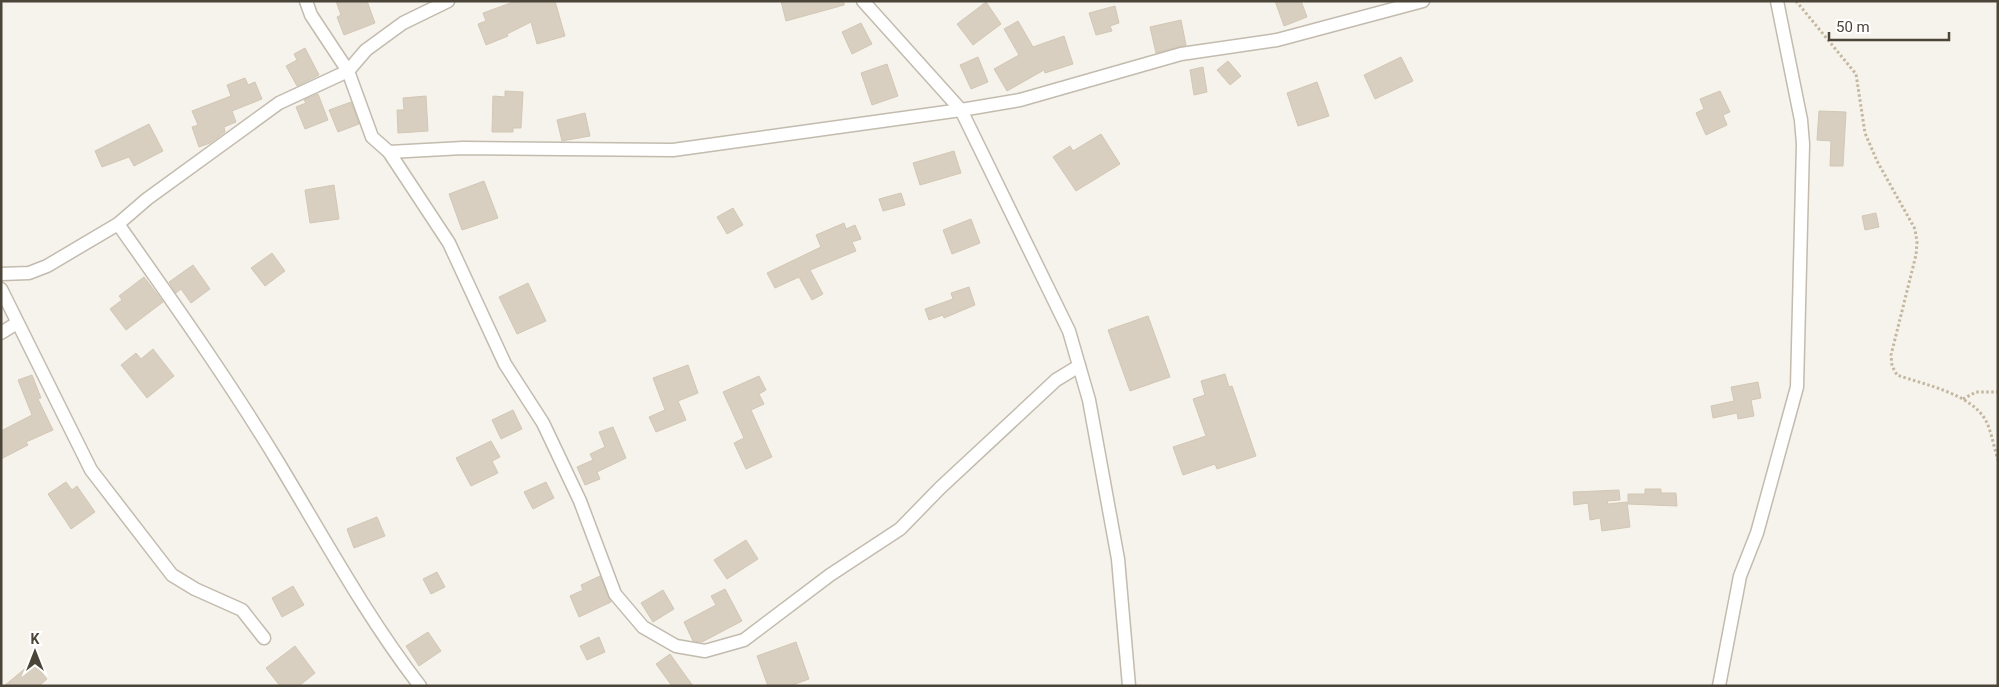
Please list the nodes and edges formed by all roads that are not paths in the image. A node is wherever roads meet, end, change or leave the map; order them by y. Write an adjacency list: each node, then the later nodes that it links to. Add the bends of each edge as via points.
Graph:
1 (306, 1): 7 (street, via 310,15)
2 (448, 1): 7 (street, via 403,22 366,50)
3 (863, 1): 8 (street)
4 (1423, 1): 6 (street)
5 (1777, 1): 19 (street, via 1803,144 1798,378 1757,533 1740,576)
6 (1406, 4): 8 (street, via 1277,40 1181,54 1020,100)
7 (348, 71): 9 (street, via 372,137); 10 (street, via 279,103 146,199)
8 (961, 110): 9 (street, via 673,150 463,148); 15 (street, via 1069,331)
9 (389, 152): 15 (street, via 449,243 505,364 544,423 580,501 615,594 642,627 676,646 705,651 744,640 830,575 900,529 1056,380)
10 (118, 224): 11 (street, via 47,266 29,273); 17 (street, via 278,461 353,590)
11 (1, 274)
12 (1, 289): 13 (street)
13 (17, 324): 14 (street); 16 (street, via 90,470 172,575 194,589 242,610)
14 (1, 332)
15 (1079, 366): 18 (street, via 1118,559)
16 (264, 638)
17 (420, 686)
18 (1129, 686)
19 (1719, 686)

